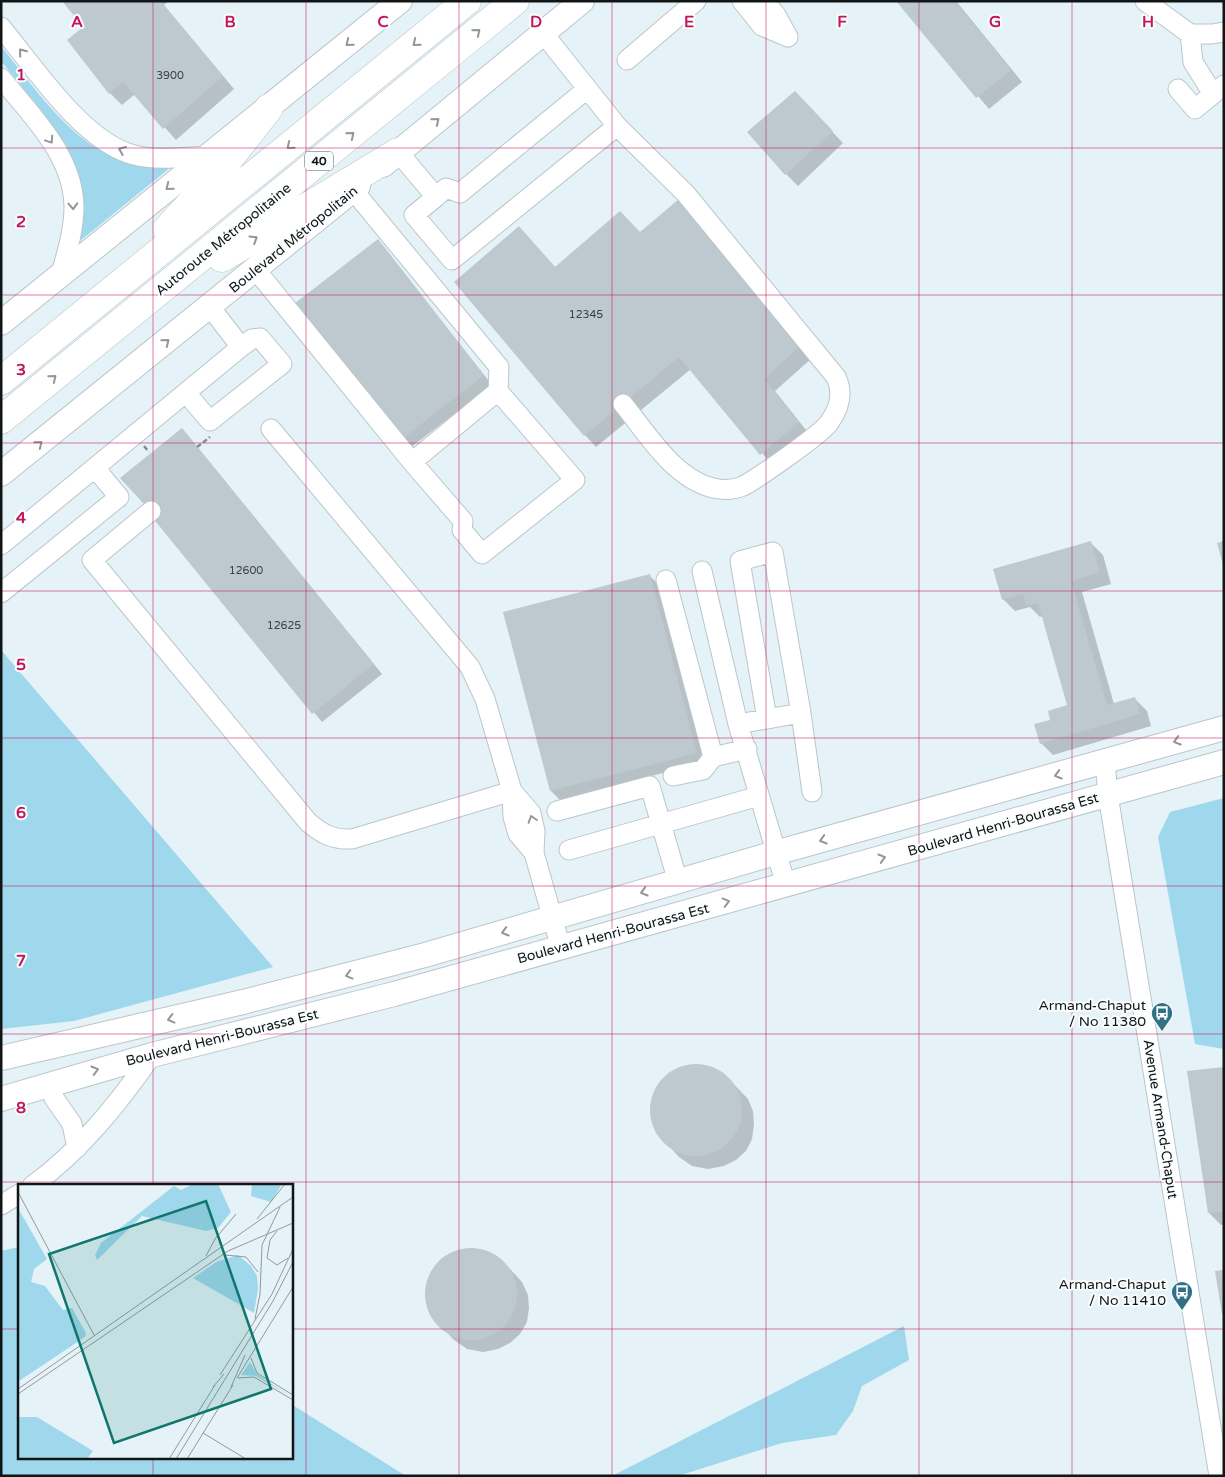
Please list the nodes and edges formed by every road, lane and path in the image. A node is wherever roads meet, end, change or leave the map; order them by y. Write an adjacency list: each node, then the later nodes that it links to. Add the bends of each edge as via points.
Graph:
1 (400, 1): 18 (main road, one-way to 18)
2 (468, 1): 26 (highway, 40, one-way to 26)
3 (515, 1): 28 (highway, Autoroute Métropolitaine / 40, one-way to 3)
4 (582, 1): 11 (main road, Boulevard Métropolitain)
5 (696, 1): 13 (street)
6 (742, 1): 7 (street, via 762,26 788,37)
7 (764, 1)
8 (1146, 1): 12 (street)
9 (1, 27): 21 (street, one-way to 9, via 144,157 108,143 72,113)
10 (1224, 32): 12 (street)
11 (543, 33): 15 (street); 20 (main road, Boulevard Métropolitain, one-way to 11)
12 (1190, 34): 17 (street, via 1193,62)
13 (627, 60)
14 (1, 78): 25 (street, one-way to 25, via 48,136 70,182 74,218)
15 (587, 89): 19 (street); 23 (street, via 460,193 446,188)
16 (1178, 89): 17 (street, via 1195,109)
17 (1218, 89)
18 (270, 108): 21 (main road); 26 (highway, via 215,176)
19 (617, 126): 23 (street, via 452,260 414,215); 34 (street, via 686,194 836,377 841,390 833,416 822,430 734,489 705,486 684,473)
20 (398, 152): 22 (main road, Boulevard Métropolitain); 23 (street); 28 (highway, one-way to 20)
21 (207, 156): 25 (main road, one-way to 25)
22 (353, 190): 24 (main road, Boulevard Métropolitain); 32 (street, via 499,368)
23 (436, 197)
24 (256, 270): 27 (main road, Boulevard Métropolitain); 39 (street)
25 (61, 274): 29 (main road)
26 (100, 301): 31 (highway, 40)
27 (210, 307): 30 (street); 41 (main road, Boulevard Métropolitain, one-way to 27)
28 (123, 320): 35 (highway, Autoroute Métropolitaine / 40, one-way to 28)
29 (1, 323)
30 (241, 348): 33 (street); 33 (street, via 252,339 260,338 282,364 210,421)
31 (1, 381)
32 (498, 391): 39 (street); 39 (street, via 575,480 482,554 462,530 463,521)
33 (186, 393): 40 (street)
34 (622, 404)
35 (1, 420)
36 (271, 429): 56 (street, via 470,667 485,699)
37 (211, 436): 38 (path)
38 (197, 447)
39 (412, 462)
40 (95, 468): 43 (street); 46 (street, via 119,497)
41 (1, 474)
42 (151, 512): 56 (street, via 92,560 318,831 334,838 352,839)
43 (1, 545)
44 (702, 571): 49 (street)
45 (666, 580): 52 (street)
46 (1, 593)
47 (801, 713): 48 (street); 48 (street, via 773,552 740,561); 57 (street)
48 (767, 719): 49 (street)
49 (738, 724): 51 (street)
50 (1224, 728): 53 (main road, Boulevard Henri-Bourassa Est, one-way to 53)
51 (747, 749): 52 (street); 59 (street)
52 (713, 757): 55 (street, via 703,770)
53 (1104, 762): 58 (street, Avenue Armand-Chaput); 63 (main road, Boulevard Henri-Bourassa Est, one-way to 63)
54 (1224, 762): 58 (main road, Boulevard Henri-Bourassa Est)
55 (673, 776)
56 (512, 791): 66 (street, via 531,813 535,831 534,853)
57 (812, 792)
58 (1108, 795): 65 (main road, Boulevard Henri-Bourassa Est, one-way to 58); 77 (street, Avenue Armand-Chaput)
59 (759, 796): 61 (street); 63 (street)
60 (557, 810): 61 (street, via 650,786)
61 (660, 824): 62 (street); 64 (street)
62 (569, 850)
63 (775, 853): 64 (main road, Boulevard Henri-Bourassa Est); 65 (street)
64 (678, 882): 66 (main road, Boulevard Henri-Bourassa Est, one-way to 66)
65 (786, 886): 67 (main road, Boulevard Henri-Bourassa Est, one-way to 65)
66 (552, 919): 67 (street); 68 (main road, Boulevard Henri-Bourassa Est, one-way to 68, via 342,977)
67 (561, 948): 70 (main road, Boulevard Henri-Bourassa Est)
68 (71, 1043): 69 (main road, Boulevard Henri-Bourassa Est); 71 (main road)
69 (7, 1054)
70 (152, 1055): 71 (main road, Boulevard Henri-Bourassa Est, one-way to 70); 73 (street)
71 (49, 1084): 72 (main road, Boulevard Henri-Bourassa Est); 73 (street, via 54,1098 72,1124)
72 (1, 1099)
73 (77, 1148): 74 (street)
74 (34, 1184)
75 (18, 1195): 76 (street)
76 (1, 1204)
77 (1219, 1476)

